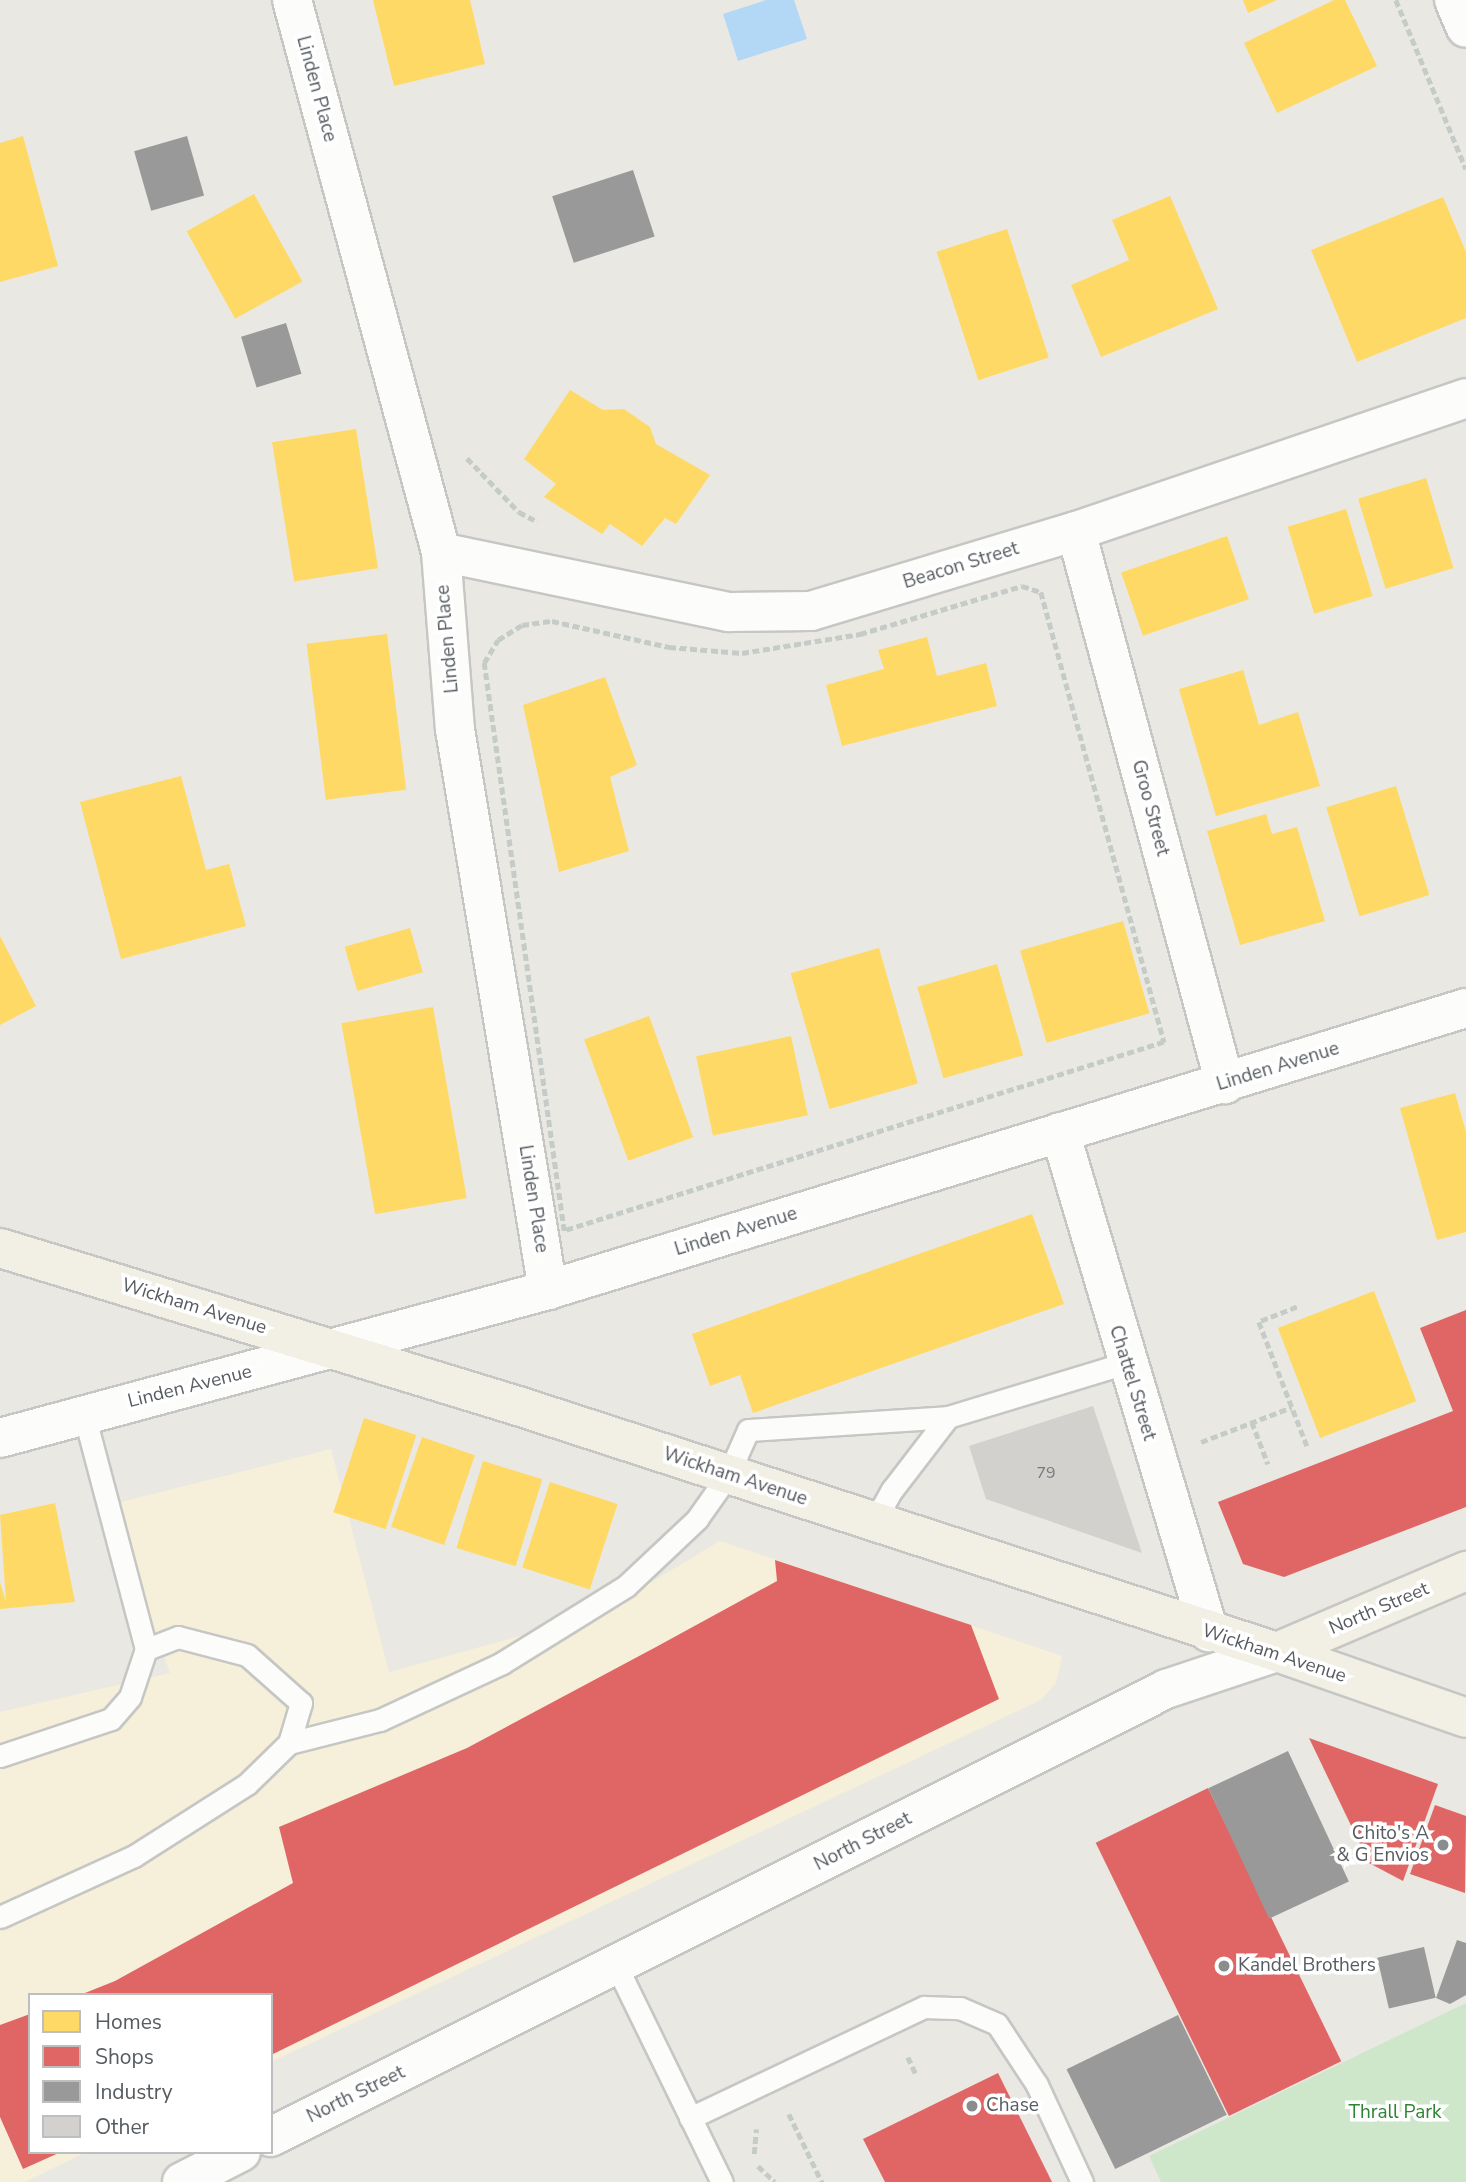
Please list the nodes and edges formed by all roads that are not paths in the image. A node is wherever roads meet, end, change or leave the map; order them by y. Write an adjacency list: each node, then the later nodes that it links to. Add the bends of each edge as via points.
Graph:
1 (292, 0): 6 (street, Linden Place)
2 (1454, 0): 3 (street)
3 (1466, 28)
4 (1466, 398): 5 (street, Beacon Street)
5 (1076, 531): 6 (street, Beacon Street, via 811,611 729,612); 8 (street, Groo Street)
6 (441, 552): 11 (street, Linden Place, via 455,729)
7 (1466, 1008): 8 (street, Linden Avenue)
8 (1225, 1084): 9 (street, Linden Avenue)
9 (1060, 1132): 11 (street, Linden Avenue); 13 (street, Chattel Street)
10 (0, 1248): 12 (main road, Wickham Avenue)
11 (548, 1290): 12 (street, Linden Avenue)
12 (337, 1350): 14 (street, Linden Avenue); 17 (main road, Wickham Avenue)
13 (1126, 1363): 15 (lane); 20 (street, Chattel Street)
14 (84, 1415): 16 (street, Linden Avenue); 21 (lane)
15 (948, 1416): 17 (lane, via 748,1430); 18 (lane, via 892,1490)
16 (0, 1438)
17 (728, 1475): 18 (main road, Wickham Avenue); 24 (lane, via 697,1518 635,1578 565,1626 502,1663 380,1720)
18 (874, 1522): 20 (main road, Wickham Avenue)
19 (1466, 1571): 22 (main road, North Street)
20 (1209, 1632): 22 (main road, Wickham Avenue)
21 (146, 1649): 24 (lane, via 178,1637 247,1655 301,1703); 25 (lane, via 130,1697 111,1719)
22 (1278, 1652): 23 (main road, Wickham Avenue); 27 (street, North Street, via 1166,1689)
23 (1466, 1718)
24 (289, 1743): 26 (lane, via 247,1784 134,1856)
25 (0, 1756)
26 (0, 1917)
27 (617, 1967): 28 (lane); 29 (street, North Street)
28 (690, 2118): 32 (lane); 33 (lane, via 924,2007 960,2008 997,2024 1037,2085)
29 (273, 2136)
30 (237, 2154): 31 (street)
31 (182, 2182)
32 (722, 2182)
33 (1082, 2182)

